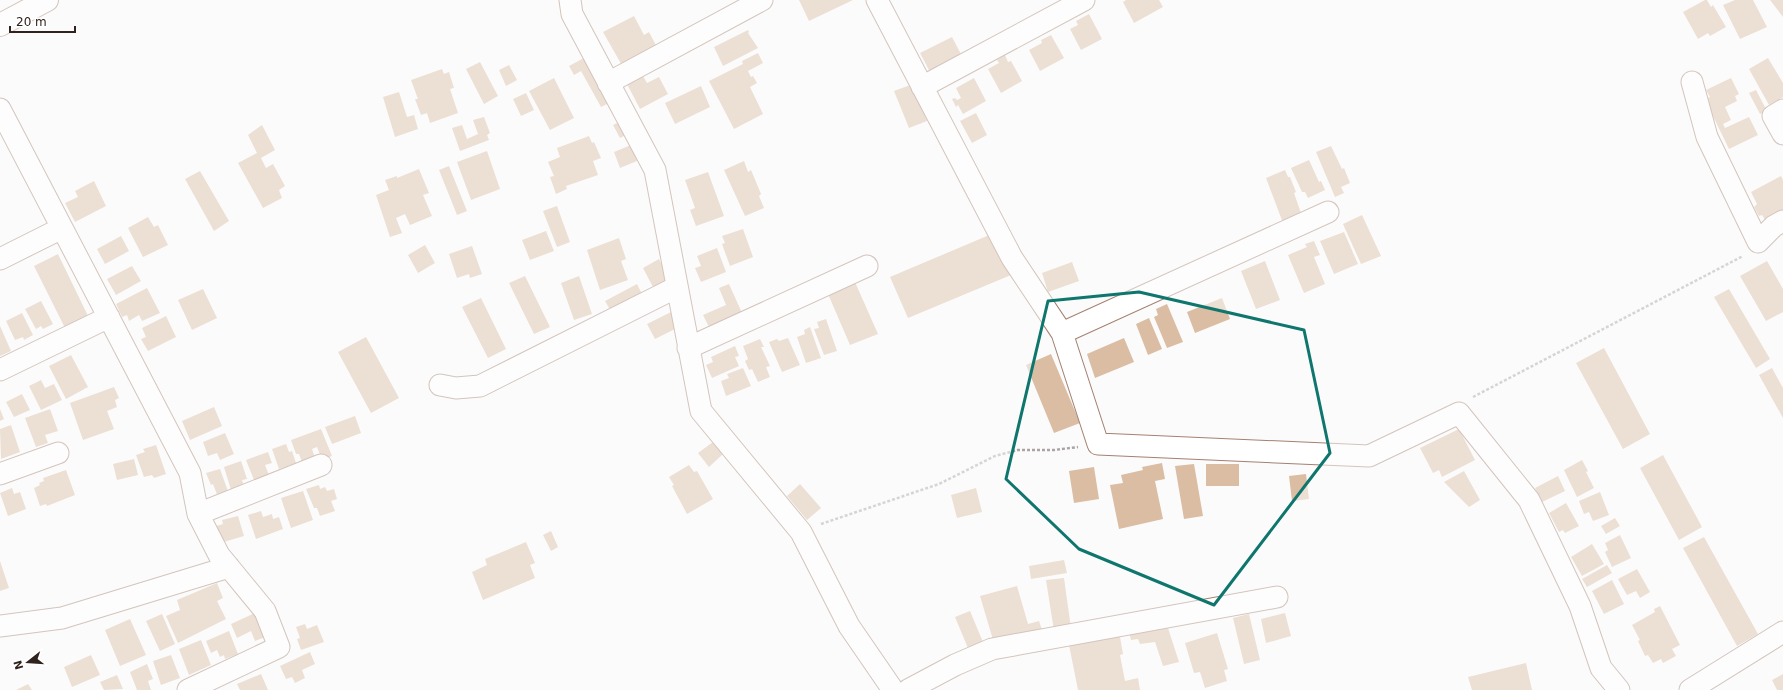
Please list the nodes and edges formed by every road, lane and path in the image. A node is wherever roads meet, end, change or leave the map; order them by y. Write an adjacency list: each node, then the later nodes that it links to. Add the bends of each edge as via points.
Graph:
1 (46, 0): 6 (main road)
2 (570, 0): 8 (street, via 572,14)
3 (762, 0): 8 (street)
4 (876, 0): 9 (street)
5 (1084, 0): 9 (street)
6 (0, 25)
7 (1692, 82): 16 (street, via 1707,137)
8 (608, 83): 19 (street, via 654,170)
9 (922, 87): 21 (street, via 1012,258)
10 (0, 109): 15 (street)
11 (1783, 110): 12 (street, via 1773,116)
12 (1783, 134)
13 (1328, 212): 21 (street)
14 (1783, 221): 16 (street)
15 (62, 228): 17 (street); 20 (street)
16 (1758, 242): 25 (path, via 1744,255 1464,402)
17 (0, 259)
18 (866, 266): 22 (street)
19 (677, 287): 22 (street); 24 (street, via 480,386 456,388)
20 (109, 317): 23 (street); 30 (street, via 190,473)
21 (1062, 333): 26 (street)
22 (688, 348): 31 (street, via 701,411)
23 (0, 370)
24 (440, 384)
25 (1459, 413): 26 (street, via 1369,456); 39 (street, via 1529,500 1580,606 1601,668)
26 (1098, 444): 31 (path, via 1054,450 1018,450 995,456 939,484)
27 (58, 453): 29 (street)
28 (321, 465): 30 (street)
29 (0, 474)
30 (198, 514): 32 (street, via 219,555)
31 (800, 532): 37 (street, via 849,626)
32 (229, 567): 34 (street, via 62,618); 36 (street, via 265,611 280,647)
33 (1277, 597): 38 (street, via 992,650 955,665)
34 (0, 626)
35 (1783, 632): 40 (street)
36 (188, 690)
37 (893, 690)
38 (908, 690)
39 (1619, 690)
40 (1690, 690)

